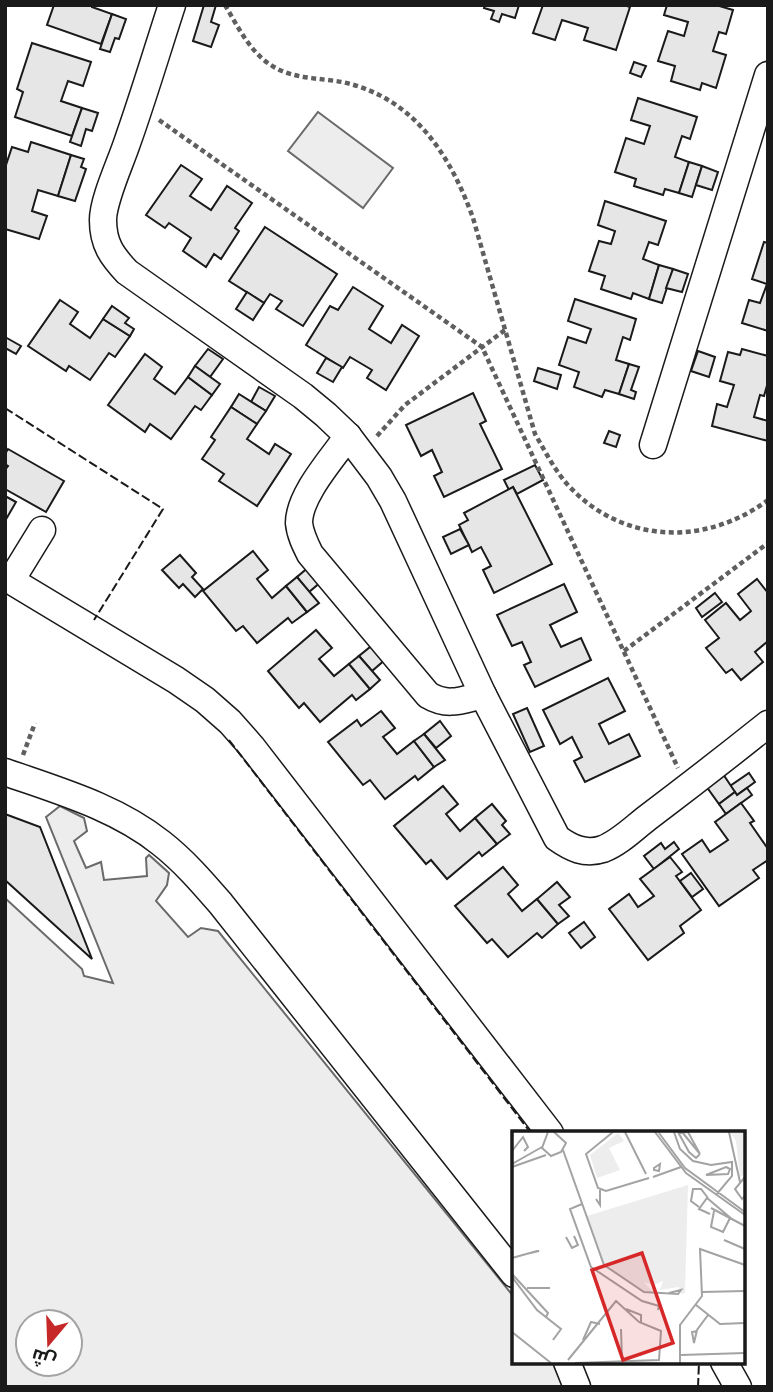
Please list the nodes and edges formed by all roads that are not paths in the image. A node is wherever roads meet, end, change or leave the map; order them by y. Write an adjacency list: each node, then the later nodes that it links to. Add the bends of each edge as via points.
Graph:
1 (172, 5): 3 (street, via 108,197 103,217 105,238 113,257 127,272 303,396)
2 (768, 75): 4 (street)
3 (356, 445): 6 (street, via 393,501); 6 (street, via 308,492 301,507 302,539 428,695 445,702)
4 (653, 445)
5 (42, 530): 9 (street, via 15,575 15,583 176,680 230,722)
6 (483, 695): 7 (street, via 557,838 586,852 617,841)
7 (768, 724)
8 (10, 774): 10 (street, via 122,818 192,871)
9 (548, 1131)
10 (512, 1270)
11 (568, 1364): 13 (street)
12 (725, 1364): 14 (street)
13 (577, 1387)
14 (738, 1387)

